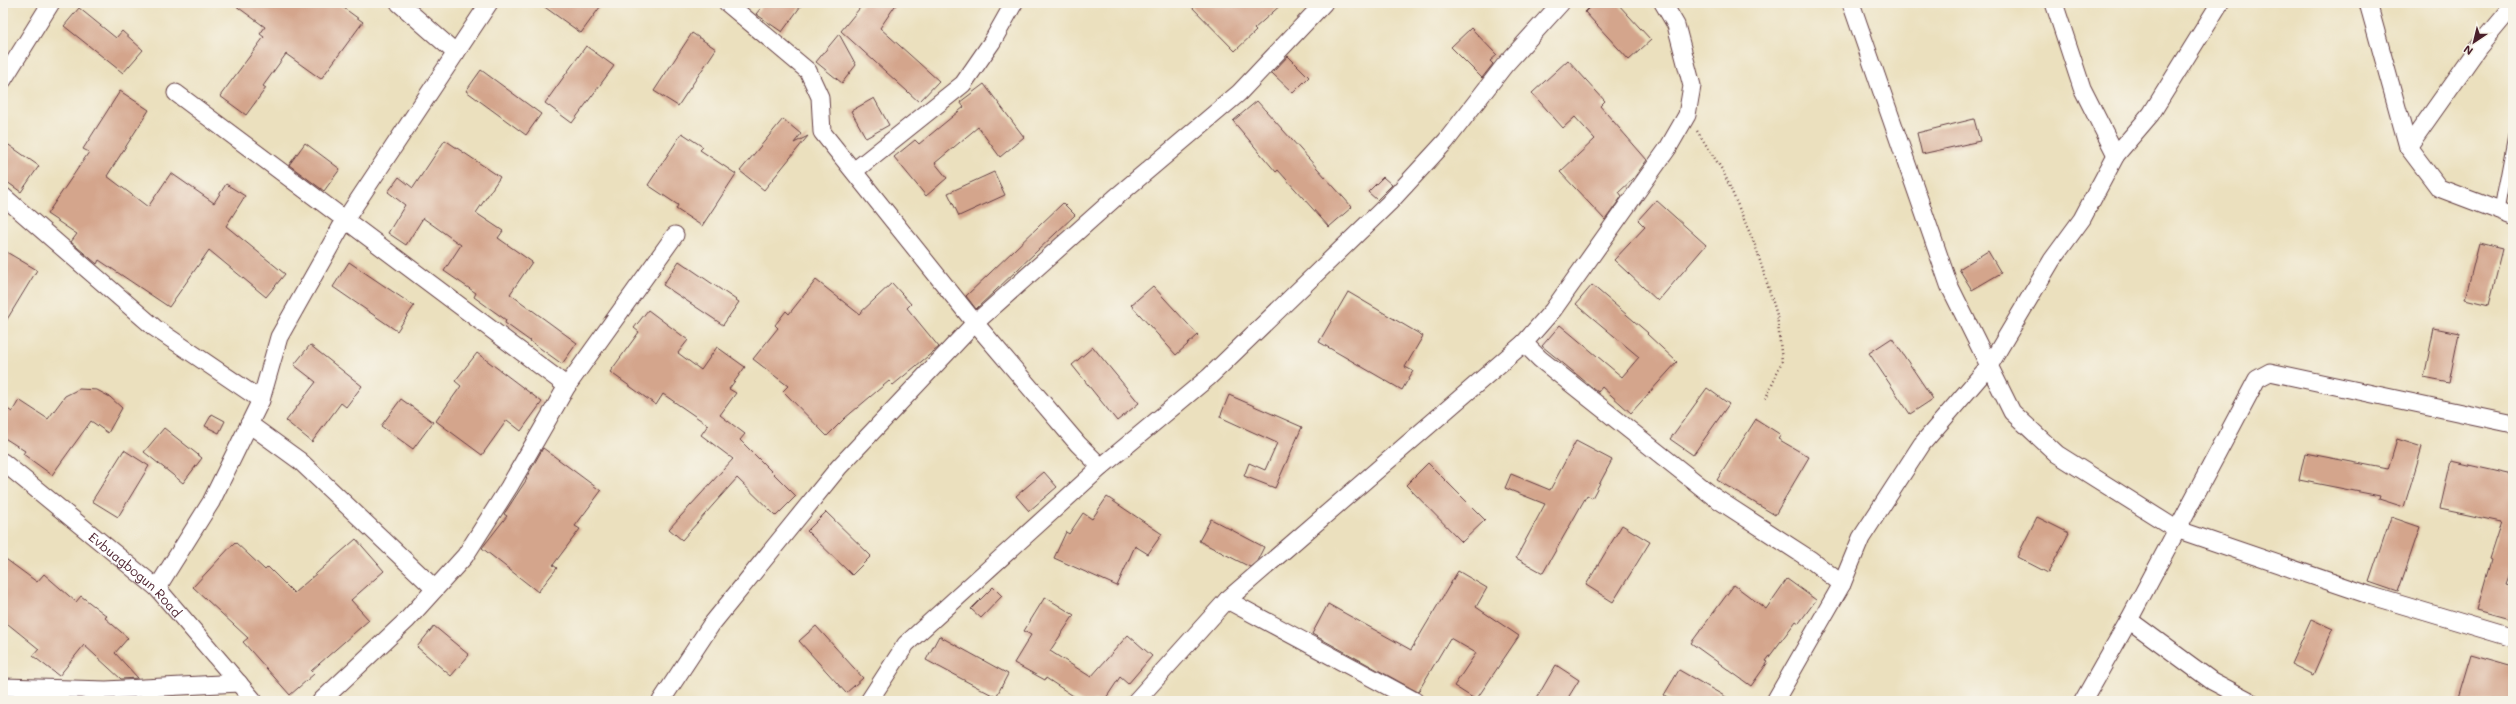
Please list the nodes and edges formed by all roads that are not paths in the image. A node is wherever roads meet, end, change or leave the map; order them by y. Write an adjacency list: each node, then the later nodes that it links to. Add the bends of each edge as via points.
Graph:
1 (50, 3): 15 (street)
2 (398, 3): 14 (street)
3 (489, 3): 14 (street)
4 (727, 3): 20 (street, via 808,71 820,97 822,132)
5 (1014, 3): 20 (street, via 992,42 963,84)
6 (1324, 3): 25 (street, via 1240,93 1114,198)
7 (1562, 3): 33 (street, via 1504,66 1446,141 1389,203 1209,376)
8 (1663, 3): 26 (street, via 1676,25 1692,86 1687,115 1668,148 1553,310)
9 (1851, 3): 27 (street, via 1949,286)
10 (2054, 3): 19 (street, via 2082,88)
11 (2220, 3): 19 (street, via 2151,114)
12 (2368, 3): 18 (street)
13 (2513, 6): 18 (street, via 2478,48)
14 (456, 53): 23 (street)
15 (3, 80)
16 (176, 93): 23 (street)
17 (2513, 135): 22 (lane)
18 (2408, 146): 22 (street, via 2439,188)
19 (2116, 155): 27 (street, via 2082,219 2052,260)
20 (854, 172): 25 (street)
21 (3, 196): 29 (street, via 155,328)
22 (2506, 213)
23 (345, 220): 28 (street); 29 (street, via 279,337)
24 (675, 235): 28 (street)
25 (975, 323): 33 (street, via 1078,444); 45 (street, via 840,467 711,625)
26 (1524, 343): 35 (street, via 1540,359 1714,497 1811,560); 38 (street)
27 (1989, 366): 34 (street, via 2012,412 2057,454); 35 (street, via 1922,444 1861,538)
28 (567, 386): 37 (street, via 509,487 465,556)
29 (261, 400): 30 (street)
30 (249, 424): 36 (street, via 210,502); 37 (street, via 300,461)
31 (2513, 424): 34 (street, via 2270,372 2257,380)
32 (3, 462): 36 (street, Evbuagbogun Road)
33 (1101, 467): 46 (street, via 906,644)
34 (2176, 529): 39 (street); 40 (street, via 2369,595)
35 (1842, 584): 49 (street)
36 (157, 588): 41 (street, Evbuagbogun Road)
37 (435, 589): 44 (street, via 407,620)
38 (1227, 600): 47 (street); 48 (street)
39 (2129, 620): 50 (street); 51 (street, via 2212,681)
40 (2513, 638)
41 (239, 683): 42 (street, via 106,690); 43 (street, Evbuagbogun Road)
42 (3, 687)
43 (254, 701)
44 (321, 701)
45 (661, 701)
46 (869, 701)
47 (1136, 701)
48 (1415, 701)
49 (1775, 701)
50 (2083, 701)
51 (2250, 701)

